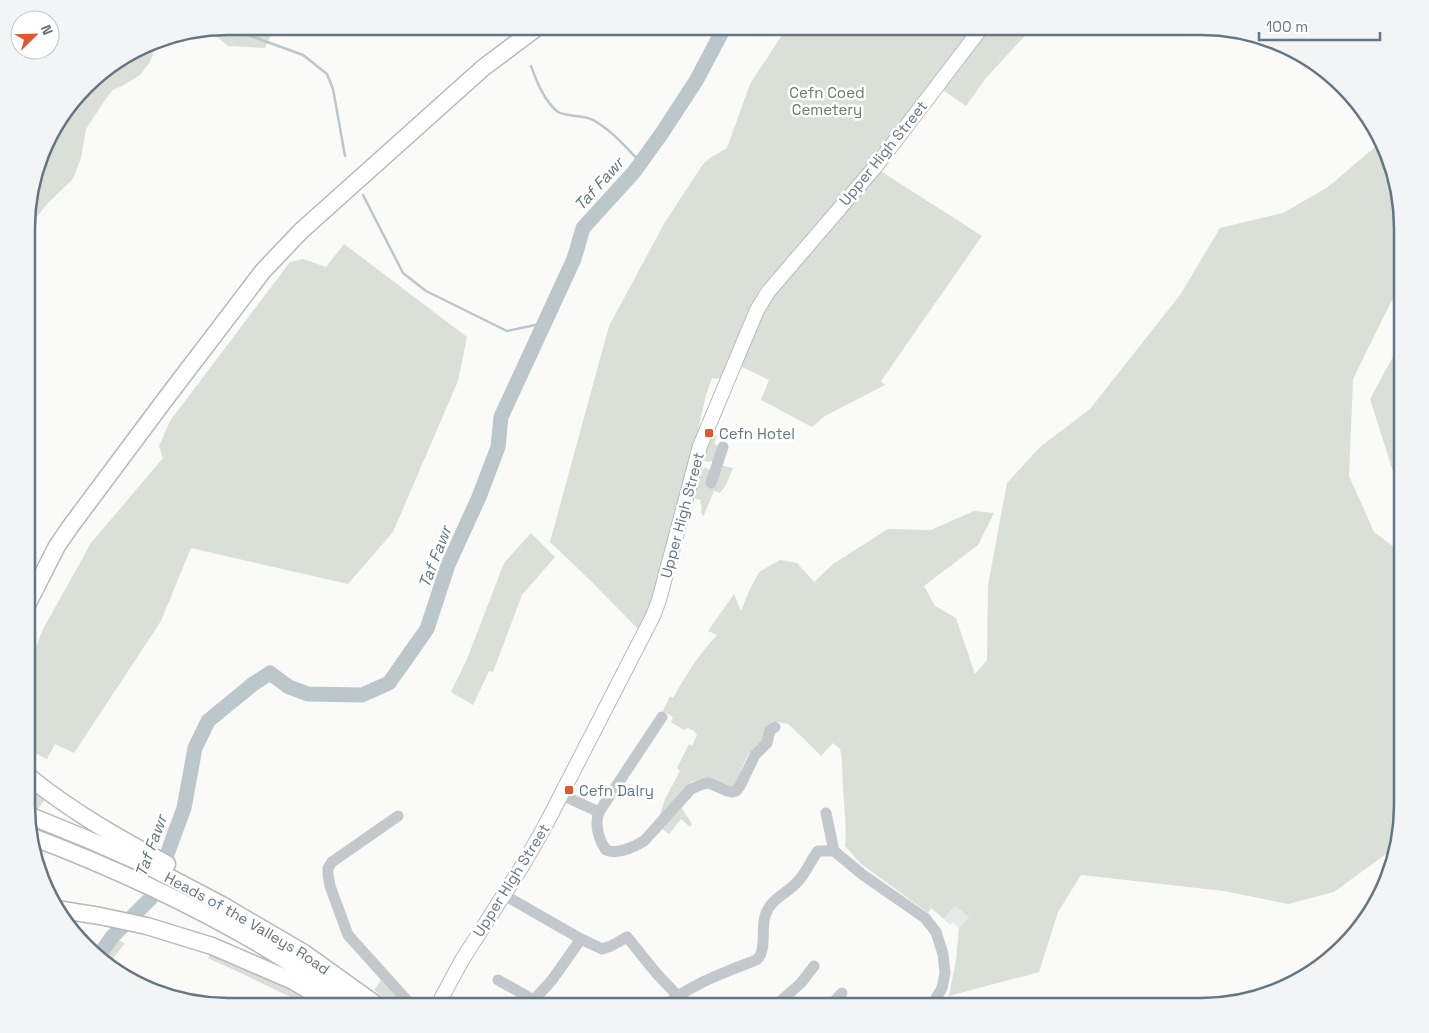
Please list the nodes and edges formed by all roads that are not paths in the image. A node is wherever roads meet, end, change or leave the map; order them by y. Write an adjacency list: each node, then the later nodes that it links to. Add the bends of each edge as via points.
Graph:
1 (527, 35): 7 (highway, via 483,68 301,231 263,271 70,527)
2 (976, 35): 4 (main road, Upper High Street, via 876,166 768,292 717,403)
3 (723, 447): 5 (street)
4 (696, 461): 5 (street); 11 (main road, Upper High Street, via 656,609)
5 (716, 467): 6 (street)
6 (712, 483)
7 (35, 589)
8 (662, 717): 12 (street)
9 (775, 727): 12 (street, via 770,730 767,743 755,755 736,791 727,791 709,783 691,789 639,844 618,851 606,850 598,829)
10 (35, 782): 20 (highway, via 84,817 167,864)
11 (562, 795): 12 (street); 18 (main road, Upper High Street)
12 (599, 812)
13 (826, 813): 17 (street)
14 (398, 816): 29 (street, via 330,864 328,875 348,936)
15 (35, 818): 20 (highway, Heads of the Valleys Road, via 148,866)
16 (38, 839): 20 (highway, Heads of the Valleys Road, via 224,923)
17 (834, 851): 25 (street, via 818,851 799,881 772,903 765,918 761,957); 36 (street, via 925,918 936,932 945,973)
18 (504, 895): 21 (street); 30 (main road, Upper High Street, via 462,960)
19 (66, 911): 26 (highway, via 147,926 212,946 294,981)
20 (251, 924): 27 (highway, Heads of the Valleys Road); 28 (highway, Heads of the Valleys Road, via 296,942 304,953)
21 (581, 939): 25 (street, via 602,949 627,937); 32 (street)
22 (814, 966): 34 (street)
23 (498, 980): 31 (street)
24 (842, 993): 35 (street)
25 (677, 995): 33 (street)
26 (321, 998)
27 (343, 998)
28 (367, 998)
29 (405, 998)
30 (443, 998)
31 (530, 998)
32 (536, 998)
33 (673, 998)
34 (784, 998)
35 (837, 998)
36 (936, 998)

